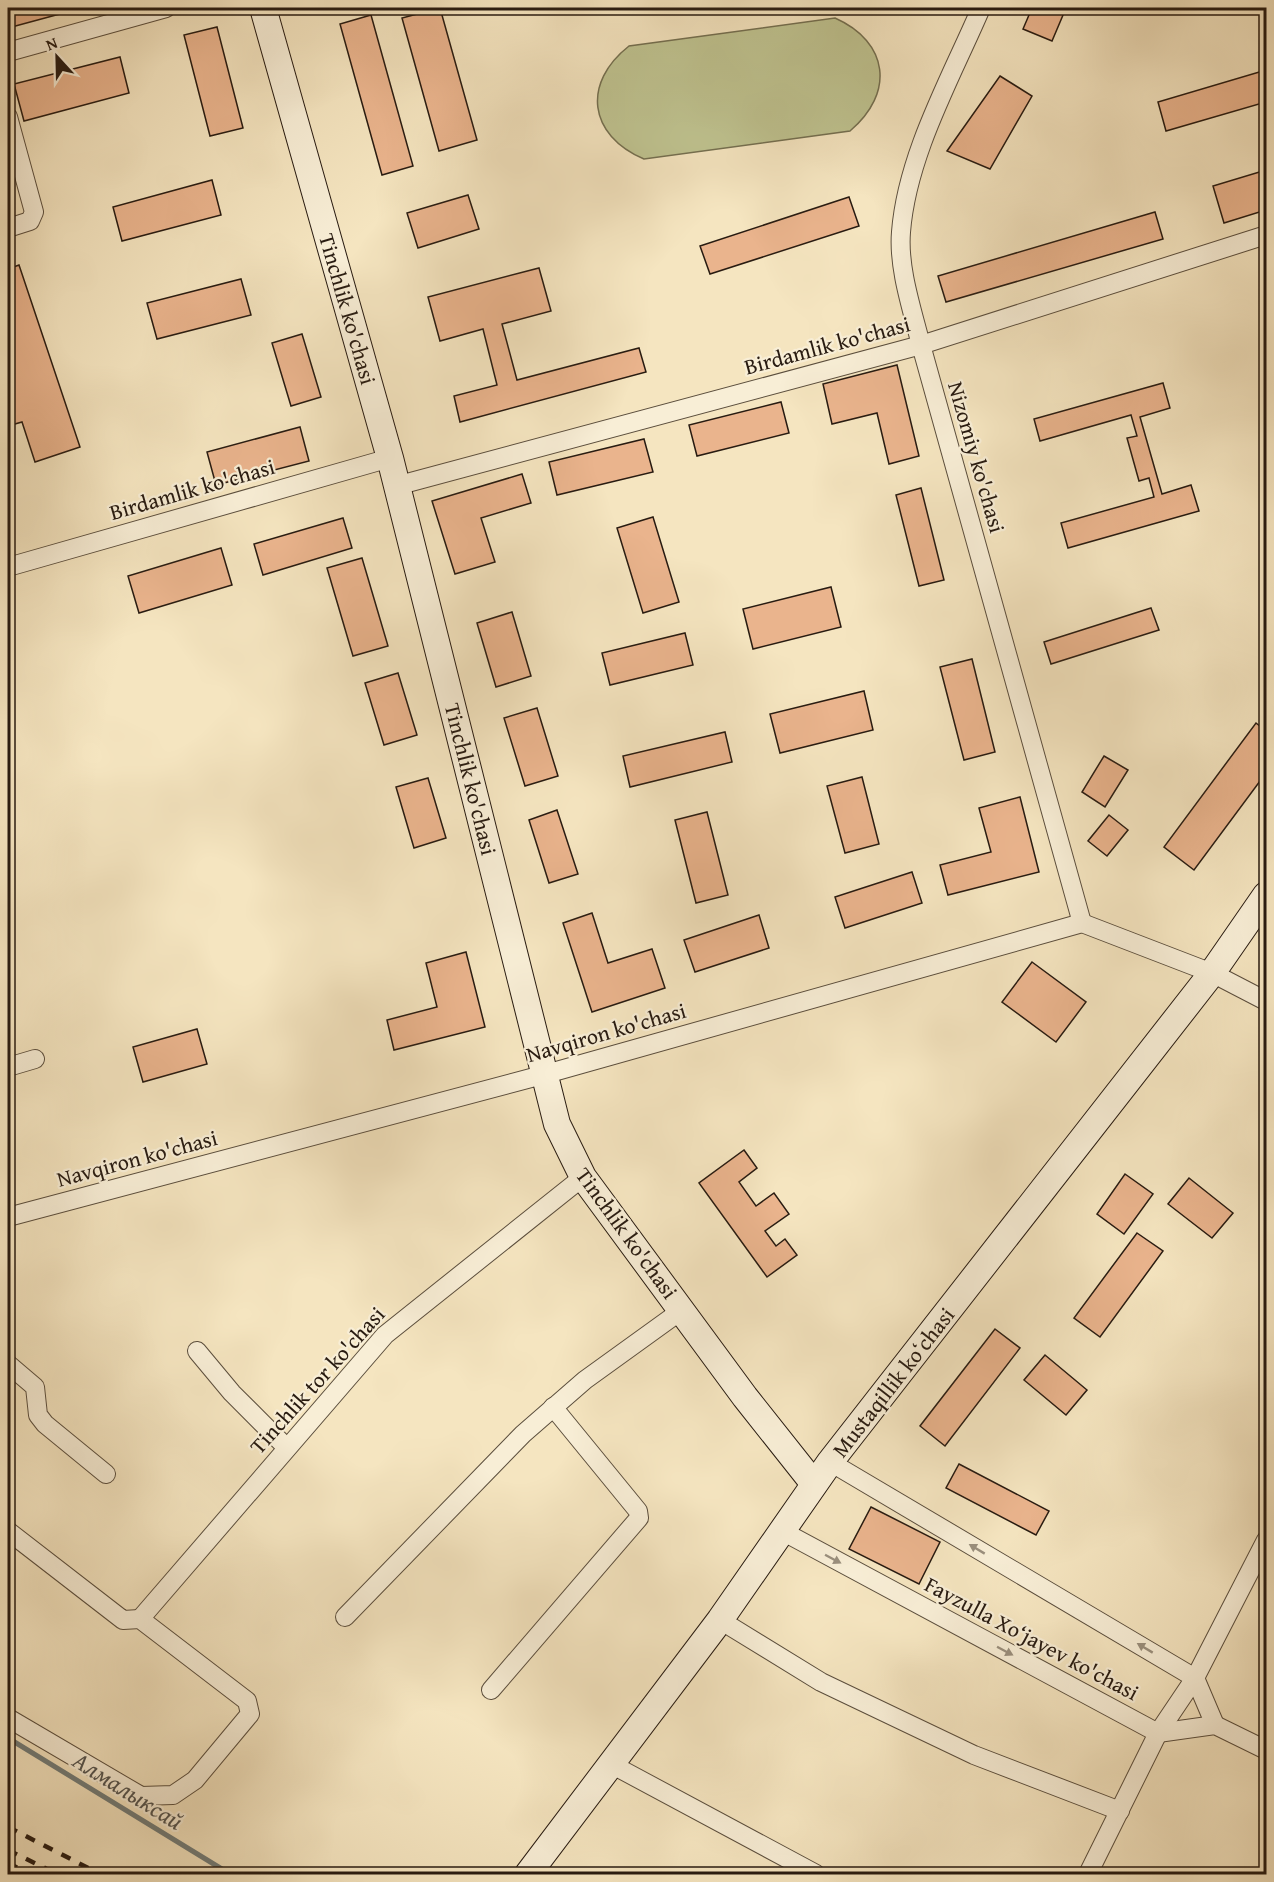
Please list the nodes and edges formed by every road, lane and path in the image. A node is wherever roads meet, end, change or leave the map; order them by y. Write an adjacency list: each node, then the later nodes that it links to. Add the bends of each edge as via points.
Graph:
1 (166, 8): 4 (street)
2 (263, 8): 9 (main road, Tinchlik ko'chasi)
3 (981, 8): 8 (street, Nizomiy ko'chasi, via 909,176 900,233 907,289)
4 (8, 52)
5 (8, 117): 6 (street, via 34,212 30,221)
6 (8, 228)
7 (1266, 235): 8 (street, Birdamlik ko'chasi)
8 (921, 345): 10 (street, Birdamlik ko'chasi); 13 (street, Nizomiy ko'chasi)
9 (390, 458): 10 (main road, Tinchlik ko'chasi); 11 (street, Birdamlik ko'chasi)
10 (396, 486): 18 (main road, Tinchlik ko'chasi)
11 (8, 567)
12 (1266, 895): 14 (main road, Mustaqillik koʻchasi)
13 (1082, 923): 14 (street); 18 (street, Navqiron ko'chasi)
14 (1212, 973): 15 (street); 26 (main road, Mustaqillik koʻchasi)
15 (1266, 1001)
16 (35, 1059): 17 (street)
17 (8, 1067)
18 (546, 1074): 19 (main road, Tinchlik ko'chasi, via 557,1124); 20 (street, Navqiron ko'chasi)
19 (583, 1177): 21 (main road, Tinchlik ko'chasi); 25 (street, Tinchlik tor ko'chasi, via 385,1335)
20 (8, 1217)
21 (682, 1310): 24 (street); 28 (main road, Tinchlik ko'chasi)
22 (197, 1351): 25 (street)
23 (8, 1364): 27 (street, via 34,1387 38,1416 45,1424)
24 (553, 1407): 32 (street); 36 (street, via 638,1511 639,1518)
25 (286, 1448): 33 (street, Tinchlik tor ko'chasi)
26 (831, 1462): 28 (main road, Mustaqillik koʻchasi); 35 (street, Fayzulla Xo‘jayev ko'chasi, one-way to 26)
27 (106, 1474)
28 (814, 1484): 30 (main road, Mustaqillik koʻchasi)
29 (8, 1531): 33 (street, via 123,1620)
30 (782, 1531): 34 (main road, Mustaqillik koʻchasi); 39 (street, Fayzulla Xo‘jayev ko'chasi, one-way to 39)
31 (1266, 1540): 35 (street)
32 (345, 1617)
33 (140, 1619): 37 (street, via 247,1701 250,1714 195,1780 173,1795 141,1796)
34 (720, 1620): 41 (main road, Mustaqillik koʻchasi); 42 (street, via 821,1682 974,1755)
35 (1195, 1678): 38 (street); 39 (street)
36 (491, 1690)
37 (8, 1718)
38 (1215, 1725): 39 (street); 40 (street)
39 (1158, 1733): 42 (street)
40 (1266, 1750)
41 (609, 1763): 43 (main road, Mustaqillik koʻchasi); 44 (street)
42 (1120, 1810): 45 (street)
43 (528, 1875)
44 (816, 1875)
45 (1088, 1875)

